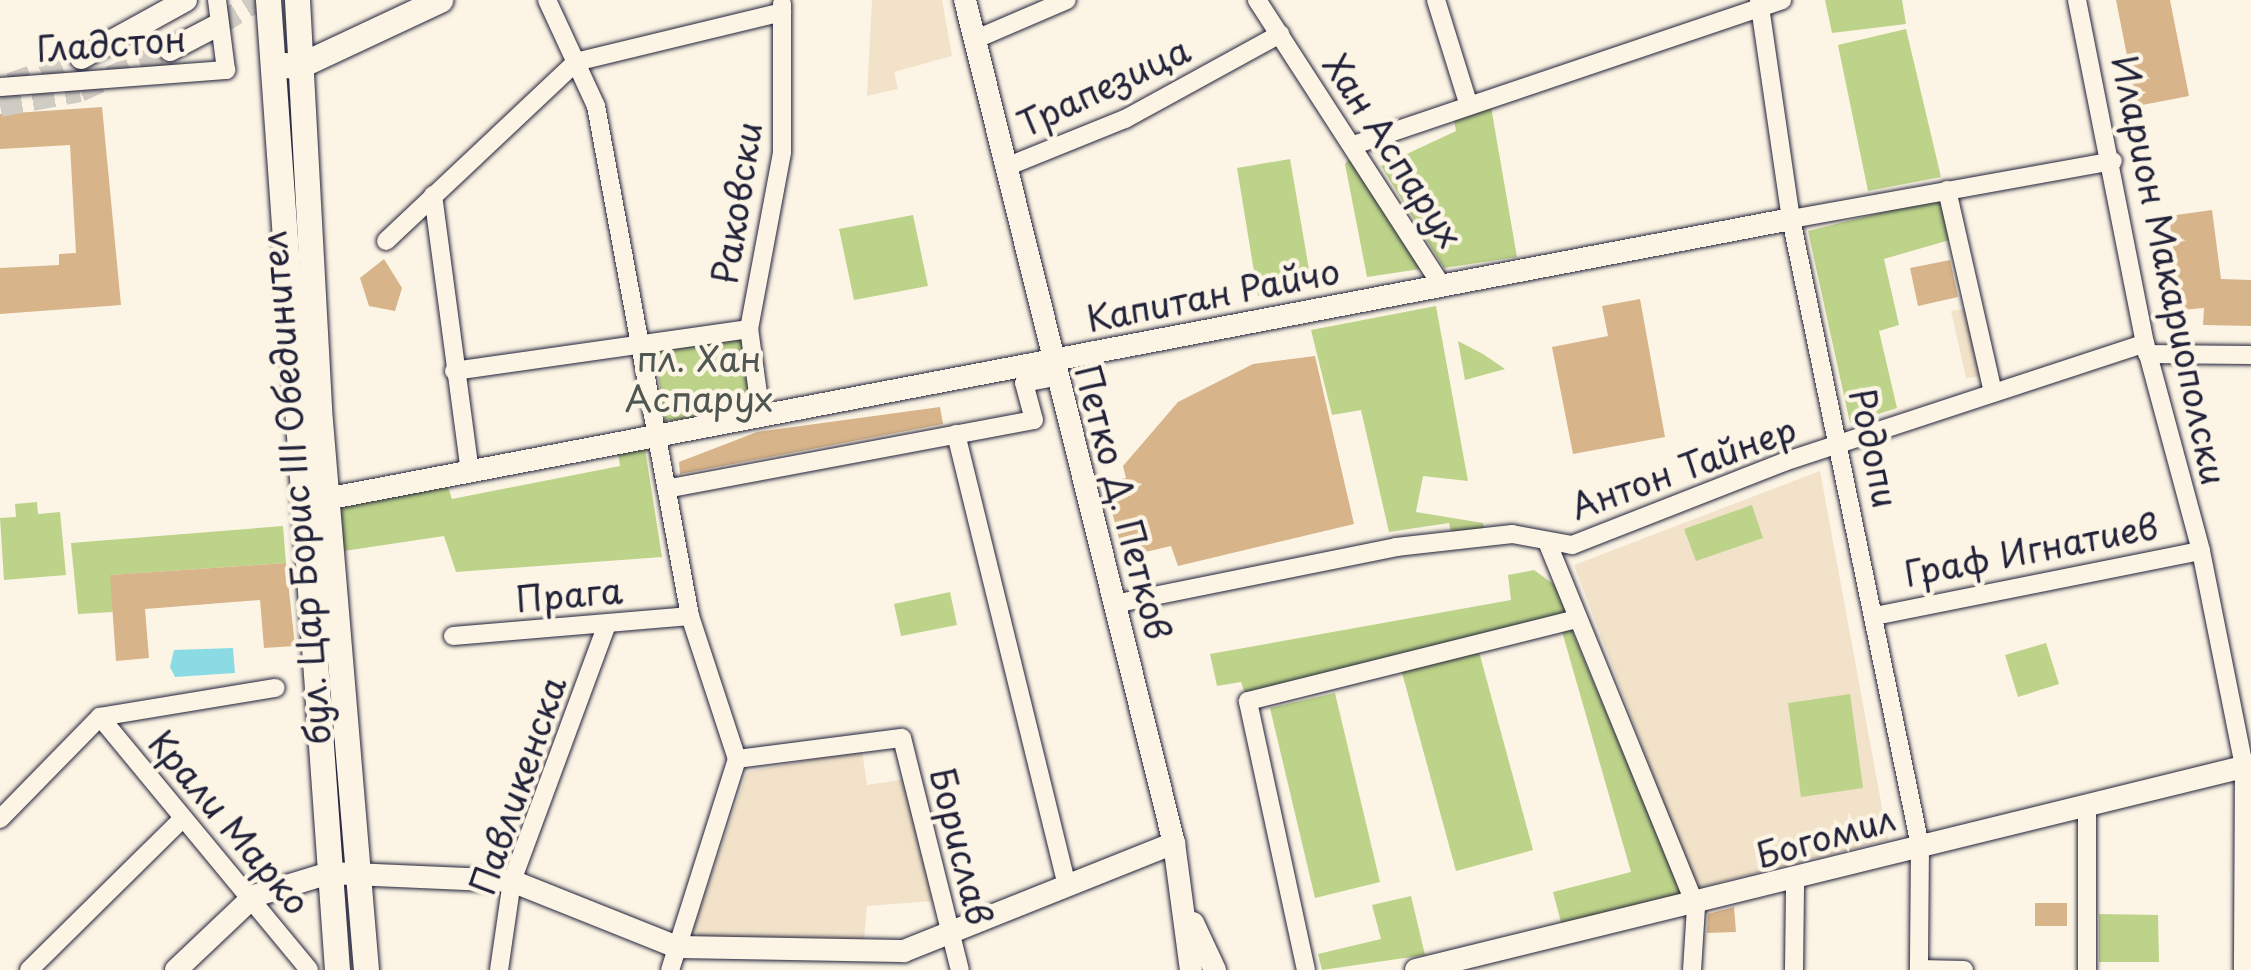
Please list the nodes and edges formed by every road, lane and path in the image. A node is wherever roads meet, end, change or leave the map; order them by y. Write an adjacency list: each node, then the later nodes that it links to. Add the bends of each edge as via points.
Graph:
1 (186, 0): 20 (street, Гладстон)
2 (217, 0): 23 (street, Гладстон, via 226,70)
3 (268, 0): 19 (main road, бул. Цар Борис III Обединител)
4 (297, 0): 22 (main road, бул. Цар Борис III Обединител)
5 (440, 0): 22 (main road)
6 (547, 0): 21 (street)
7 (965, 0): 17 (street, Петко Д. Петков)
8 (1067, 0): 17 (street)
9 (1257, 0): 16 (street, Хан Аспарух)
10 (1436, 0): 24 (street)
11 (1782, 0): 13 (street)
12 (2077, 0): 26 (street, Иларион Макариополски)
13 (1760, 4): 24 (street); 30 (street, Родопи)
14 (782, 6): 21 (street); 33 (street, Раковски, via 782,152)
15 (218, 25): 18 (street, Гладстон)
16 (1280, 34): 25 (street, Хан Аспарух); 27 (street, Трапезица, via 1125,118)
17 (974, 40): 27 (street, Петко Д. Петков)
18 (170, 50)
19 (270, 52): 22 (main road, via 285,66); 65 (main road, бул. Цар Борис III Обединител, via 310,524)
20 (81, 58)
21 (576, 62): 29 (street); 34 (street, via 596,106)
22 (299, 66): 46 (main road, бул. Цар Борис III Обединител)
23 (0, 86)
24 (1469, 106): 25 (street)
25 (1356, 144): 32 (street, Хан Аспарух)
26 (2113, 161): 28 (street, Капитан Райчо); 35 (street, Иларион Макариополски)
27 (1006, 167): 37 (street, Петко Д. Петков)
28 (1947, 190): 30 (street, Капитан Райчо); 39 (street)
29 (434, 195): 31 (street); 38 (street)
30 (1791, 219): 32 (street, Капитан Райчо); 43 (street, Родопи)
31 (386, 242)
32 (1442, 286): 37 (street, Капитан Райчо)
33 (749, 329): 34 (street); 40 (street, Раковски)
34 (644, 339): 38 (street); 41 (street)
35 (2146, 348): 36 (street, Антон Тайнер); 39 (street, Антон Тайнер); 48 (street, Иларион Макариополски)
36 (2251, 354)
37 (1054, 368): 40 (street, Капитан Райчо); 42 (street, via 1024,383 1034,420); 49 (street, Петко Д. Петков)
38 (454, 371): 44 (street)
39 (1993, 393): 43 (street, Антон Тайнер)
40 (761, 415): 41 (street, Капитан Райчо)
41 (662, 434): 44 (street, Капитан Райчо); 45 (street)
42 (958, 441): 45 (street); 66 (street)
43 (1842, 443): 47 (street, Антон Тайнер, via 1572,545); 51 (street, Родопи)
44 (470, 472): 46 (street, Капитан Райчо)
45 (671, 488): 50 (street)
46 (326, 500): 64 (main road, бул. Цар Борис III Обединител)
47 (1548, 544): 49 (street, Антон Тайнер, via 1512,534 1375,550); 52 (street)
48 (2201, 552): 51 (street, Граф Игнатиев); 58 (street, Иларион Макариополски)
49 (1114, 604): 62 (street, Петко Д. Петков)
50 (690, 616): 53 (street, Прага); 57 (street)
51 (1875, 616): 63 (street, Родопи)
52 (1576, 618): 71 (street); 85 (street, via 1248,702)
53 (607, 624): 54 (street, Прага); 67 (street, Павликенска)
54 (453, 636)
55 (276, 688): 56 (street)
56 (100, 716): 60 (street, Крали Марко); 61 (street)
57 (737, 759): 72 (street, Борислав, via 902,738); 73 (street)
58 (2248, 766): 59 (street, Богомил); 92 (street, Иларион Макариополски)
59 (2086, 805): 63 (street, Богомил); 91 (street)
60 (183, 818): 69 (street, Крали Марко); 75 (street)
61 (0, 819)
62 (1174, 843): 66 (street); 70 (street, Петко Д. Петков)
63 (1920, 846): 68 (street, Богомил); 89 (street, Родопи)
64 (358, 870): 65 (street); 67 (street); 79 (main road, бул. Цар Борис III Обединител)
65 (329, 873): 69 (street); 78 (main road, бул. Цар Борис III Обединител)
66 (1066, 881): 72 (street)
67 (512, 882): 73 (street); 80 (street, Павликенска)
68 (1795, 882): 71 (street, Богомил); 88 (street)
69 (254, 896): 76 (street); 77 (street, Крали Марко)
70 (1184, 905): 83 (street, Петко Д. Петков); 84 (street, Петко Д. Петков)
71 (1696, 907): 74 (street, Богомил); 87 (street)
72 (950, 928): 73 (street, via 904,951); 82 (street, Борислав)
73 (677, 947): 81 (street)
74 (1465, 964): 86 (street, Богомил)
75 (29, 970)
76 (176, 970)
77 (310, 970)
78 (337, 970)
79 (366, 970)
80 (499, 970)
81 (670, 970)
82 (960, 970)
83 (1191, 970)
84 (1215, 970)
85 (1306, 970)
86 (1416, 970)
87 (1692, 970)
88 (1794, 970)
89 (1919, 970): 90 (street)
90 (1964, 970)
91 (2086, 970)
92 (2242, 970)

